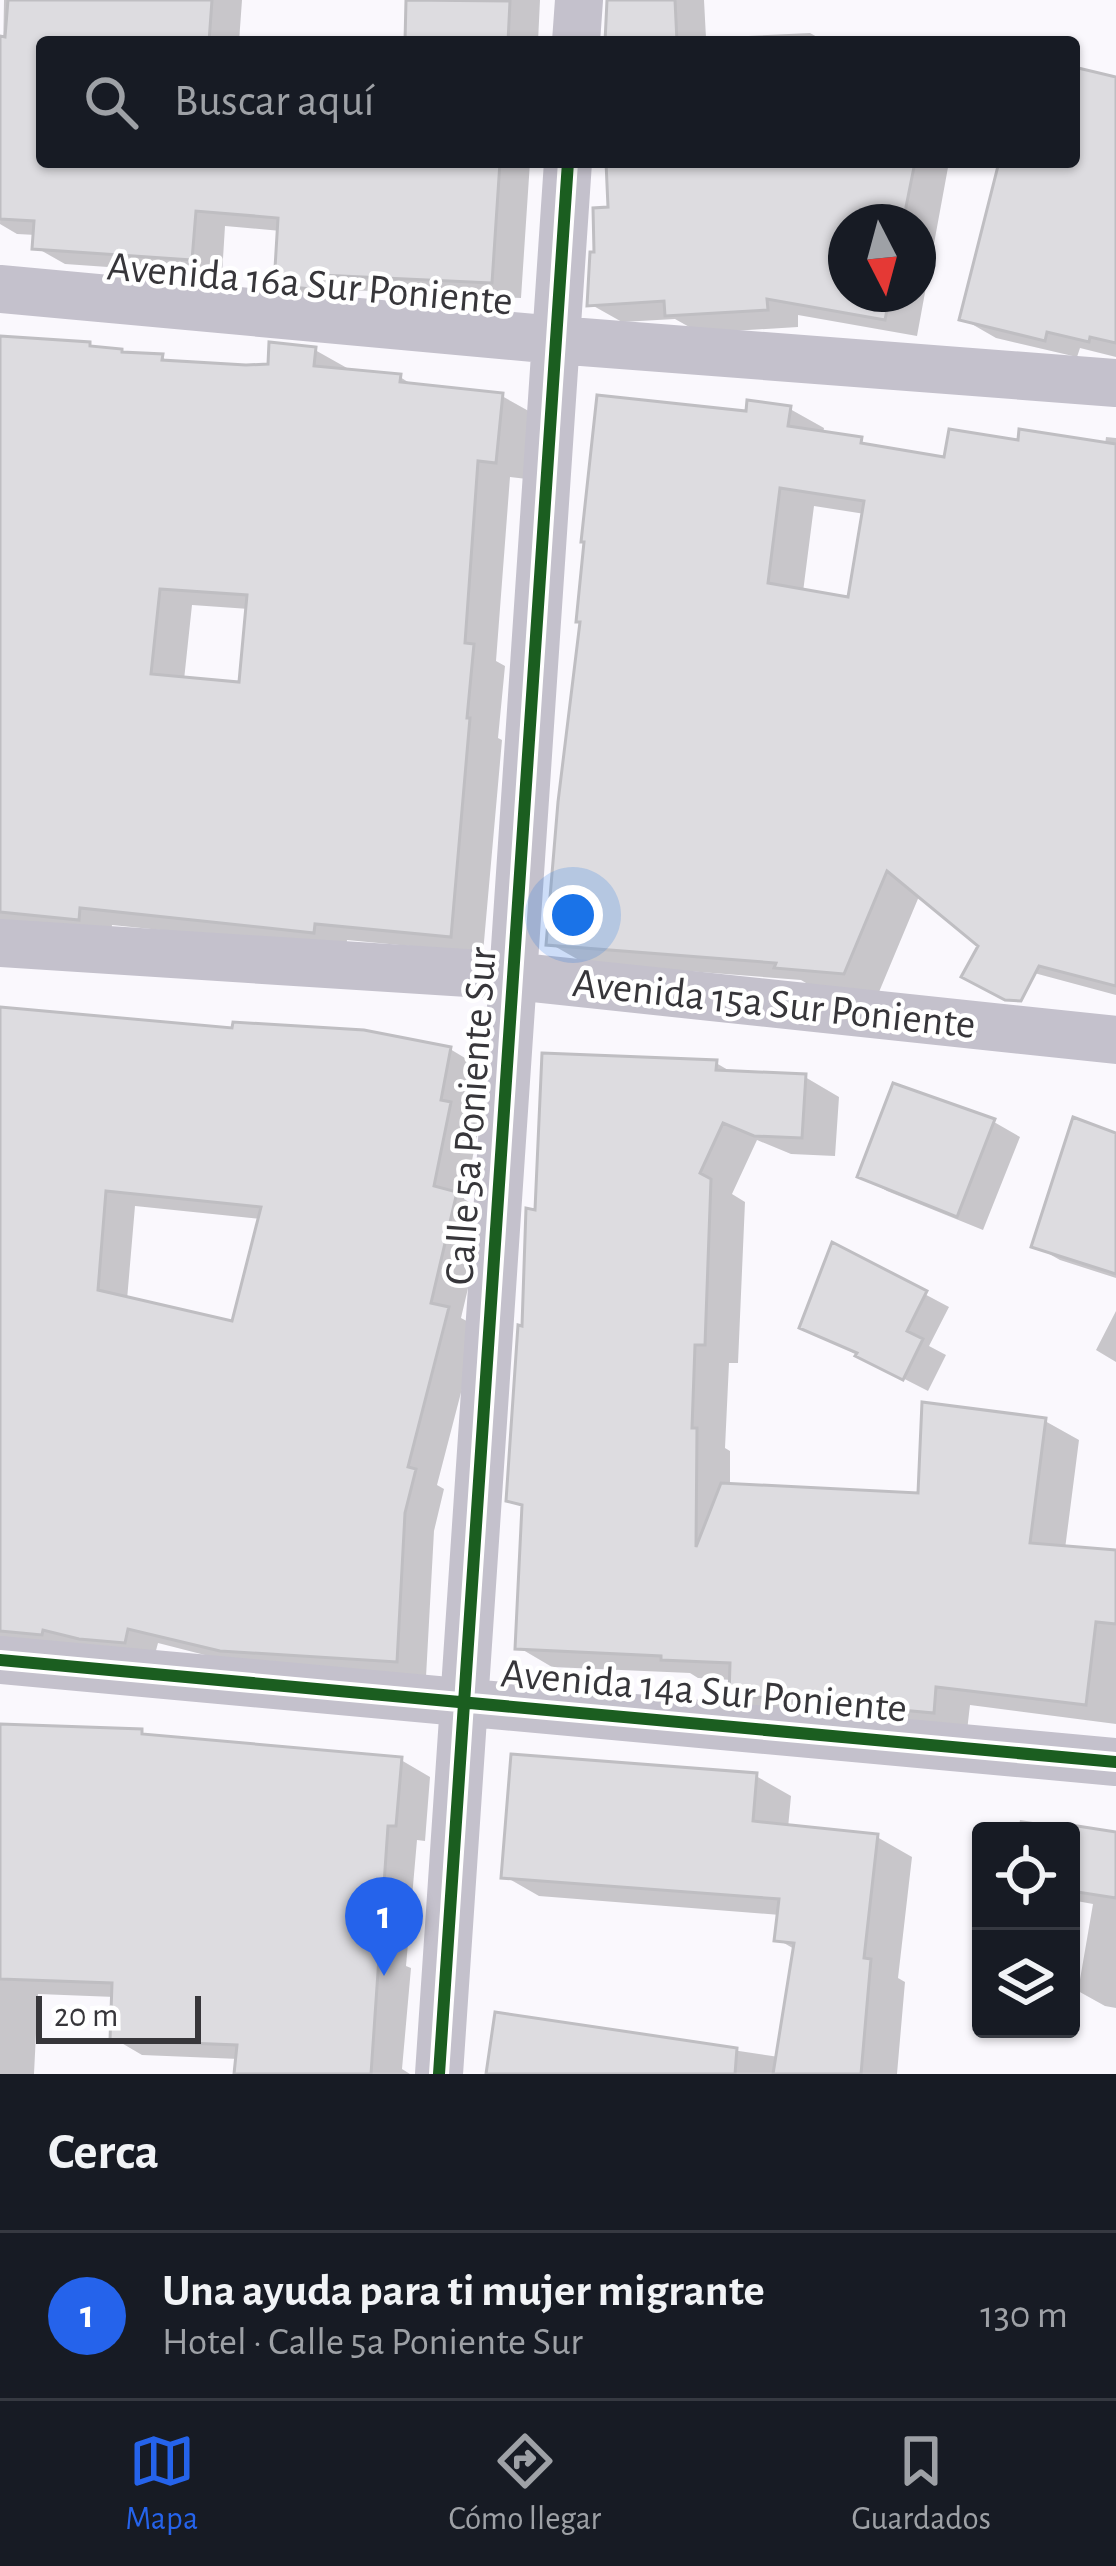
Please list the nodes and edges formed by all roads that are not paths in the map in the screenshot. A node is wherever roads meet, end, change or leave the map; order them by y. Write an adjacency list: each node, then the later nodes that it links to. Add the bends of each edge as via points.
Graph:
1 (579, 0): 2 (street)
2 (576, 36)
3 (568, 168): 5 (street, Calle 5a Poniente Sur)
4 (0, 289): 5 (street, Avenida 16a Sur Poniente)
5 (556, 340): 6 (street, Avenida 16a Sur Poniente); 8 (street, Calle 5a Poniente Sur)
6 (1116, 383)
7 (0, 943): 8 (street, Avenida 15a Sur Poniente)
8 (513, 976): 9 (street, Avenida 15a Sur Poniente); 11 (street, Calle 5a Poniente Sur)
9 (1116, 1040)
10 (0, 1660): 11 (street, Avenida 14a Sur Poniente)
11 (464, 1702): 12 (street, Avenida 14a Sur Poniente); 13 (street, Calle 5a Poniente Sur)
12 (1116, 1762)
13 (439, 2074)

